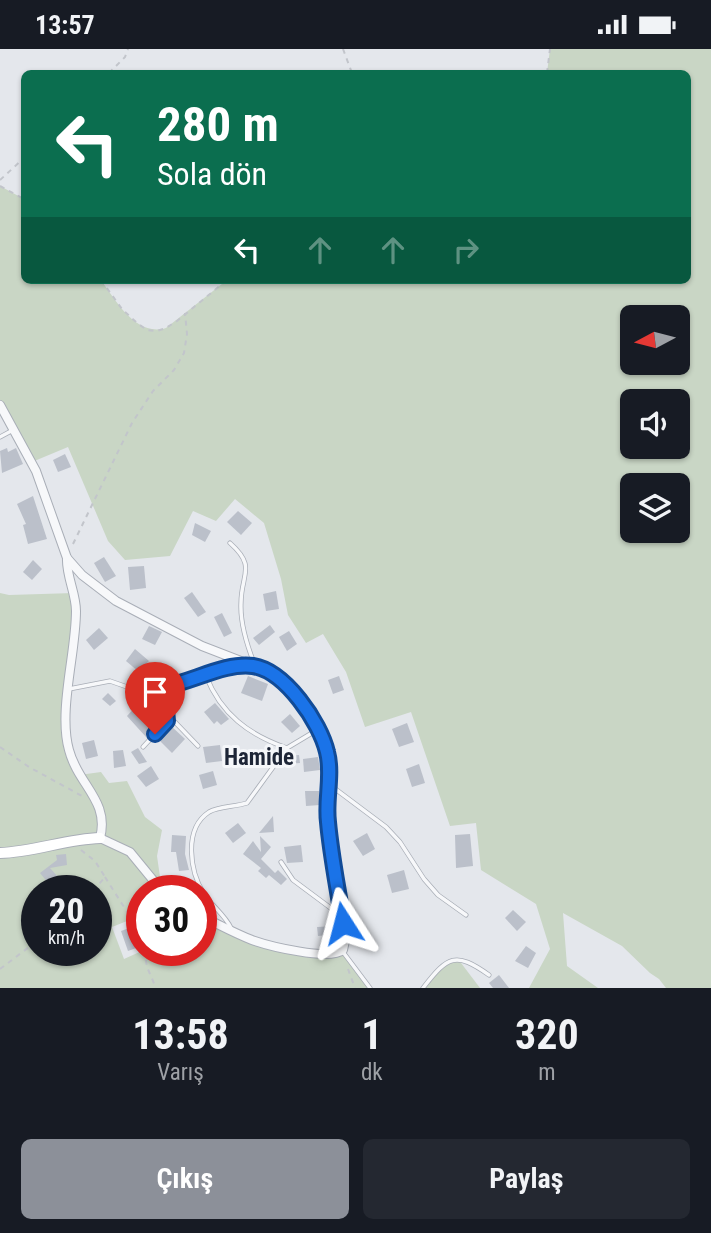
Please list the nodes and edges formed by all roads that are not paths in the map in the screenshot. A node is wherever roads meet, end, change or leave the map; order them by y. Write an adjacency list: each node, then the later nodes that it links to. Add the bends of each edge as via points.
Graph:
1 (0, 405): 2 (street)
2 (15, 429): 3 (lane); 5 (street, via 36,471)
3 (0, 437)
4 (230, 543): 6 (lane, via 247,565 242,615)
5 (67, 558): 6 (street, via 116,601 202,646); 9 (street, via 76,608)
6 (255, 666): 7 (lane, via 232,666); 11 (street, via 289,687)
7 (206, 676): 8 (lane); 14 (lane, via 237,722)
8 (164, 687): 9 (lane, via 141,689 110,681); 10 (lane)
9 (69, 689): 16 (street, via 68,750 99,805 103,816)
10 (167, 721): 12 (lane, via 173,720); 13 (lane)
11 (319, 729): 14 (lane); 15 (street, via 327,751)
12 (198, 746)
13 (143, 747)
14 (287, 748): 23 (lane, via 247,803 209,812 195,829 196,878)
15 (329, 784): 20 (lane, via 386,827 438,895); 21 (street, via 327,817)
16 (100, 838): 17 (street); 19 (street, via 130,852)
17 (0, 853)
18 (281, 862): 21 (lane, via 293,880)
19 (149, 875)
20 (466, 915)
21 (342, 916): 24 (street)
22 (217, 923): 23 (street)
23 (232, 930): 24 (street, via 262,943 321,955)
24 (342, 950): 26 (lane)
25 (489, 975): 27 (lane, via 470,961 458,959 440,967)
26 (370, 988)
27 (423, 988)

